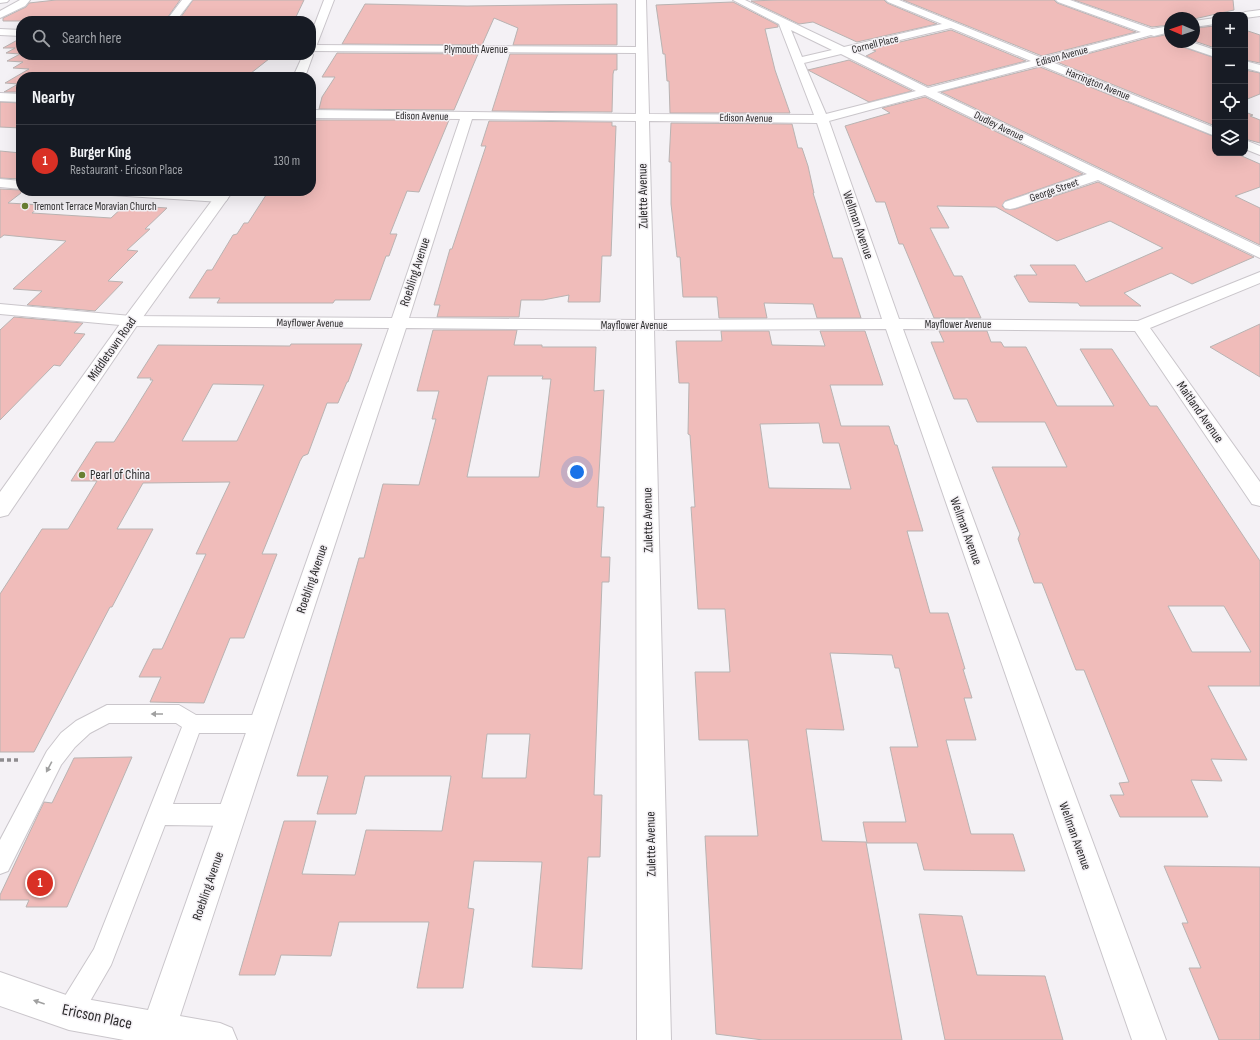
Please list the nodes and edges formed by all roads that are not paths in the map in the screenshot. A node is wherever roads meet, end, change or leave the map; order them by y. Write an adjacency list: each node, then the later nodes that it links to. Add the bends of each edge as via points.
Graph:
1 (0, 0): 2 (street)
2 (4, 0)
3 (25, 0): 12 (street)
4 (187, 0): 13 (street)
5 (329, 0): 22 (street)
6 (641, 0): 26 (street, Zulette Avenue)
7 (738, 0): 14 (street, Dudley Avenue)
8 (892, 0): 17 (street, Harrington Avenue)
9 (1061, 0): 20 (street)
10 (1260, 13): 11 (street)
11 (1248, 15)
12 (0, 16)
13 (175, 16)
14 (783, 21): 27 (street, Dudley Avenue); 30 (street, Wellman Avenue)
15 (1212, 21): 16 (street)
16 (1200, 23)
17 (952, 25): 27 (street, Cornell Place); 31 (street, Harrington Avenue)
18 (1164, 30): 20 (street, Edison Avenue)
19 (0, 32): 21 (street)
20 (1152, 32): 23 (street); 31 (street, Edison Avenue)
21 (16, 33)
22 (316, 34)
23 (1164, 36)
24 (316, 47): 26 (street, Plymouth Avenue)
25 (1198, 48): 28 (street)
26 (641, 50): 40 (street, Zulette Avenue)
27 (844, 51): 30 (street, Cornell Place); 35 (street, Dudley Avenue)
28 (1212, 53)
29 (306, 60): 34 (street)
30 (798, 61): 41 (street, Wellman Avenue)
31 (1042, 62): 35 (street, Edison Avenue); 42 (street, Harrington Avenue)
32 (1248, 65): 33 (street)
33 (1260, 69)
34 (301, 72)
35 (928, 92): 41 (street, Edison Avenue); 45 (street, Dudley Avenue)
36 (0, 97): 37 (street)
37 (16, 98)
38 (316, 114): 39 (street, Edison Avenue)
39 (467, 116): 40 (street, Edison Avenue); 54 (street, Roebling Avenue)
40 (642, 117): 41 (street, Edison Avenue); 56 (street, Zulette Avenue)
41 (822, 119): 55 (street, Wellman Avenue)
42 (1212, 131)
43 (1248, 145): 44 (street)
44 (1260, 150)
45 (1099, 175): 49 (street, George Street); 50 (street, Dudley Avenue)
46 (0, 184): 47 (street)
47 (16, 185)
48 (223, 196): 53 (street, Middletown Road)
49 (1010, 205)
50 (1260, 253)
51 (1260, 277): 57 (street, Mayflower Avenue)
52 (0, 309): 53 (street, Mayflower Avenue)
53 (131, 321): 54 (street, Mayflower Avenue); 60 (street, Middletown Road)
54 (398, 324): 56 (street, Mayflower Avenue); 62 (street, Roebling Avenue)
55 (892, 324): 56 (street, Mayflower Avenue); 57 (street, Mayflower Avenue); 71 (street, Wellman Avenue)
56 (645, 325): 70 (street, Zulette Avenue)
57 (1140, 326): 58 (street, Maitland Avenue)
58 (1252, 476): 59 (street, Maitland Avenue)
59 (1260, 498)
60 (0, 509)
61 (193, 724): 62 (lane); 63 (lane); 65 (lane, one-way to 65, via 179,714 107,714 83,727 68,740 54,758)
62 (262, 724): 64 (street, Roebling Avenue)
63 (158, 814): 64 (lane); 67 (lane, via 104,957)
64 (232, 815): 68 (street, Roebling Avenue)
65 (0, 863)
66 (0, 989): 67 (street, Ericson Place, one-way to 66)
67 (69, 1013): 68 (street, Ericson Place)
68 (156, 1035): 69 (street, Ericson Place)
69 (220, 1040)
70 (654, 1040)
71 (1148, 1040)

